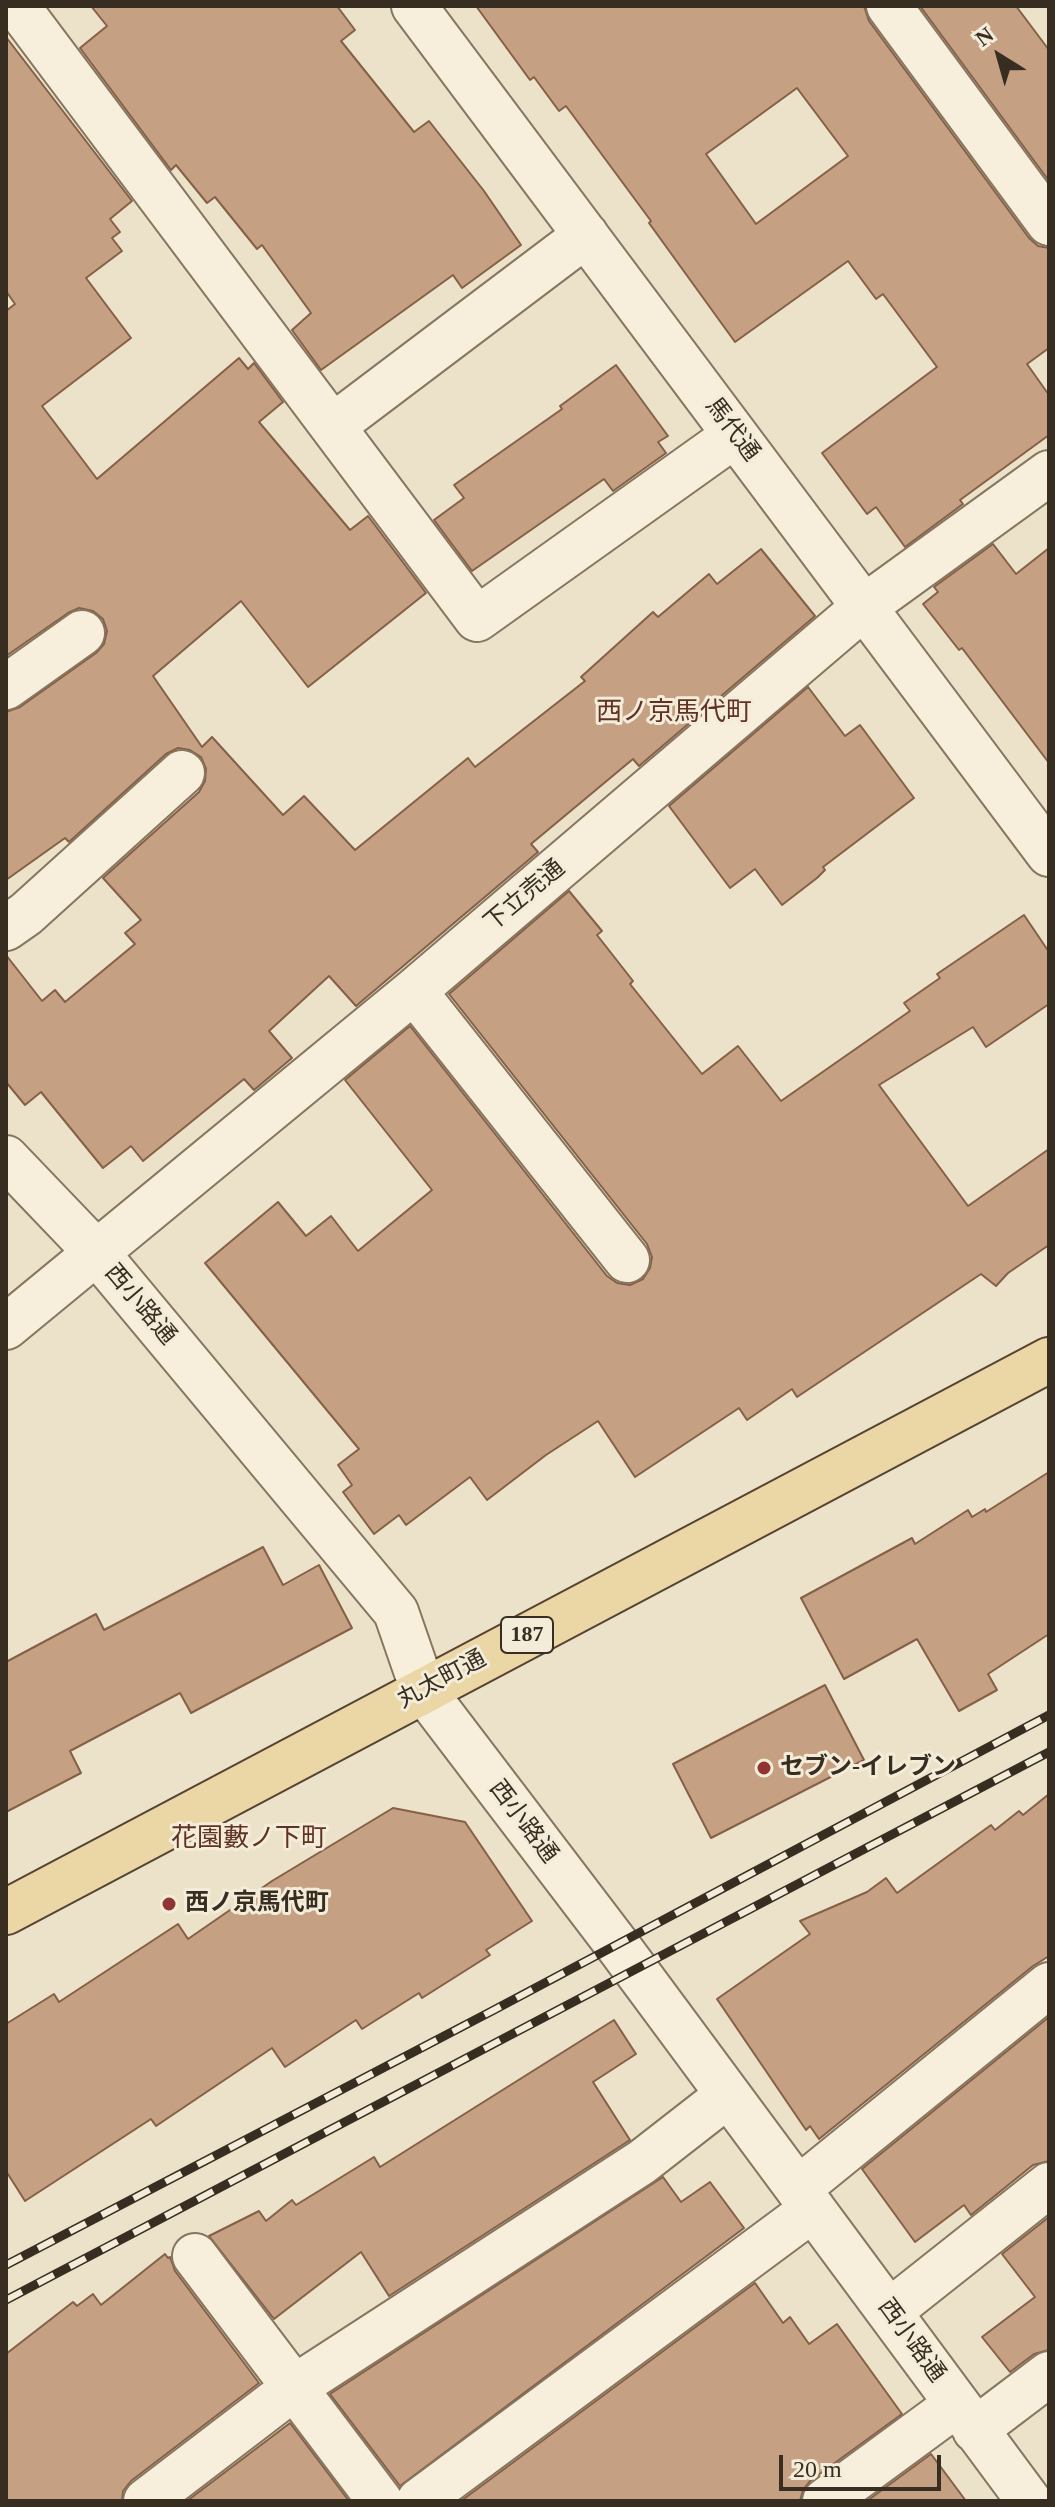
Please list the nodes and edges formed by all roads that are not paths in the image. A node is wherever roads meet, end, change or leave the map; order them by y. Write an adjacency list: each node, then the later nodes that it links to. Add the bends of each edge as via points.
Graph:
1 (17, 6): 6 (street)
2 (414, 6): 5 (street, 馬代通)
3 (889, 6): 4 (street)
4 (1049, 223)
5 (586, 235): 6 (street); 7 (street, 馬代通)
6 (333, 426): 7 (street, via 477,619)
7 (735, 435): 9 (street, 馬代通)
8 (1049, 473): 9 (street, 下立売通)
9 (864, 607): 13 (street, 馬代通); 15 (street, 下立売通)
10 (82, 633): 11 (street)
11 (6, 687)
12 (182, 773): 14 (street)
13 (1049, 854)
14 (6, 928)
15 (414, 991): 17 (street, 下立売通); 18 (street)
16 (6, 1158): 17 (street, 西小路通)
17 (96, 1252): 19 (street, 下立売通); 21 (street, 西小路通, via 396,1612)
18 (627, 1260)
19 (6, 1327)
20 (1049, 1360): 21 (main road, 丸太町通 / 187)
21 (423, 1690): 22 (main road, 丸太町通 / 187); 24 (street, 西小路通)
22 (6, 1912)
23 (1049, 1985): 26 (street)
24 (728, 2095): 26 (street, 西小路通); 30 (street, via 642,2162)
25 (1049, 2185): 28 (street)
26 (805, 2199): 28 (street, 西小路通); 34 (street)
27 (195, 2256): 30 (street)
28 (890, 2311): 31 (street, 西小路通)
29 (1049, 2374): 31 (street)
30 (295, 2387): 32 (street); 33 (street)
31 (966, 2417): 35 (street); 36 (street, 西小路通)
32 (146, 2501)
33 (380, 2501)
34 (419, 2501)
35 (825, 2501)
36 (1029, 2501)

